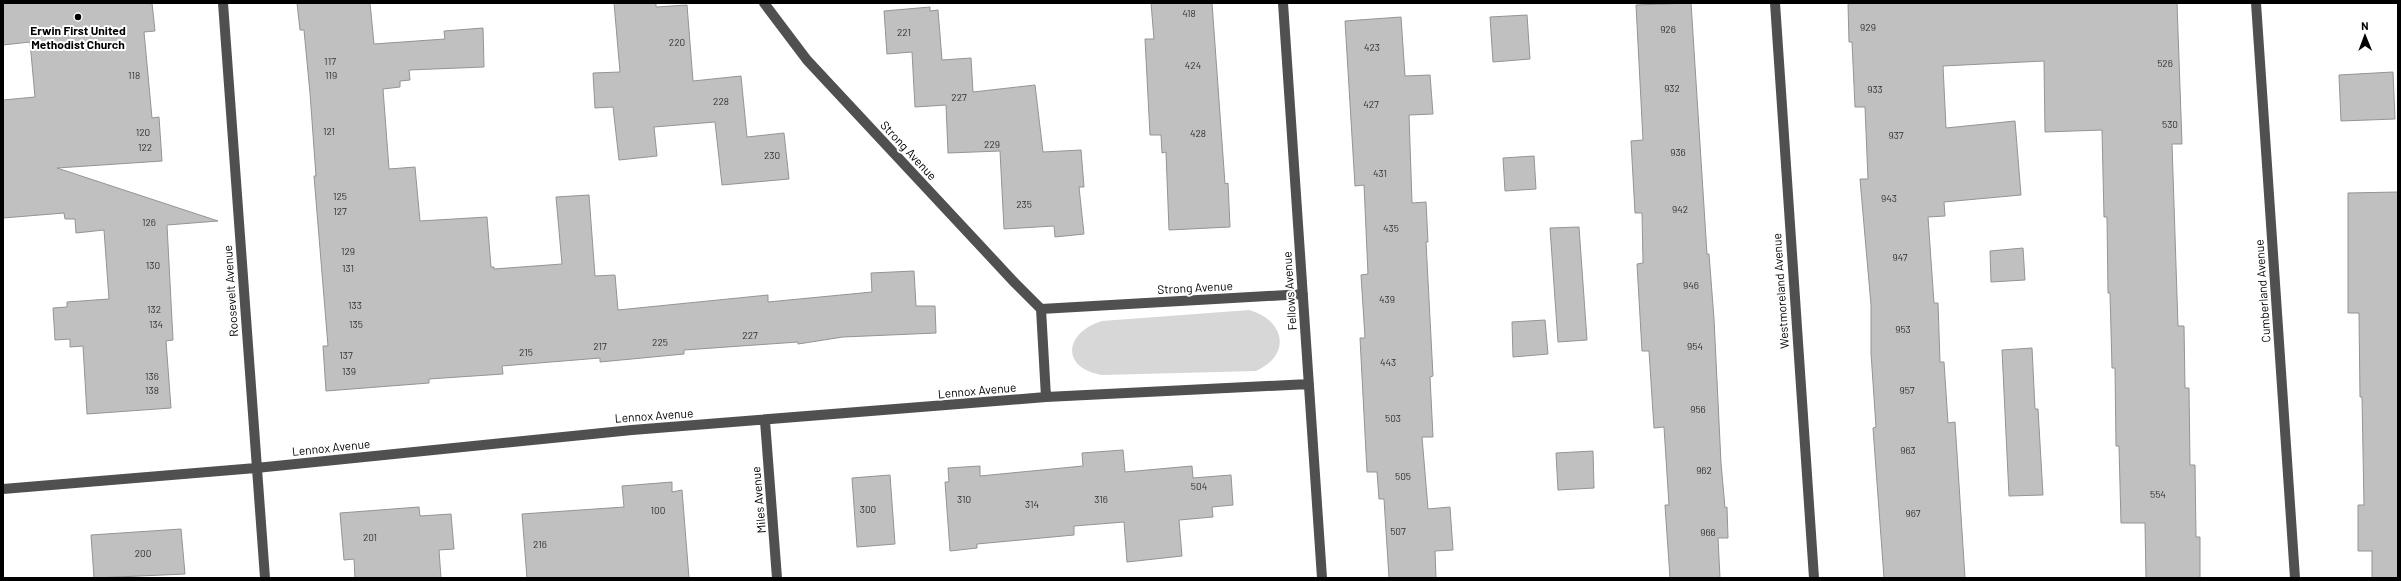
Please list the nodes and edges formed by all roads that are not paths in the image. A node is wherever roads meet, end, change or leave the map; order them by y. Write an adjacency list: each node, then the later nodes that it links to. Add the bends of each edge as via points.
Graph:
1 (223, 3): 11 (street, Roosevelt Avenue)
2 (764, 3): 7 (street, Strong Avenue, via 807,60)
3 (1282, 3): 6 (street, Fellows Avenue)
4 (1774, 3): 16 (street, Westmoreland Avenue)
5 (2256, 3): 17 (street, Cumberland Avenue)
6 (1303, 294): 7 (street, Strong Avenue); 8 (street, Fellows Avenue)
7 (1041, 309): 9 (street)
8 (1308, 384): 9 (street, Lennox Avenue); 15 (street, Fellows Avenue)
9 (1046, 397): 10 (street, Lennox Avenue)
10 (765, 421): 11 (street, Lennox Avenue, via 632,430); 14 (street, Miles Avenue)
11 (256, 468): 12 (street, Lennox Avenue); 13 (street, Roosevelt Avenue)
12 (3, 489)
13 (265, 578)
14 (777, 578)
15 (1322, 578)
16 (1814, 578)
17 (2295, 578)

